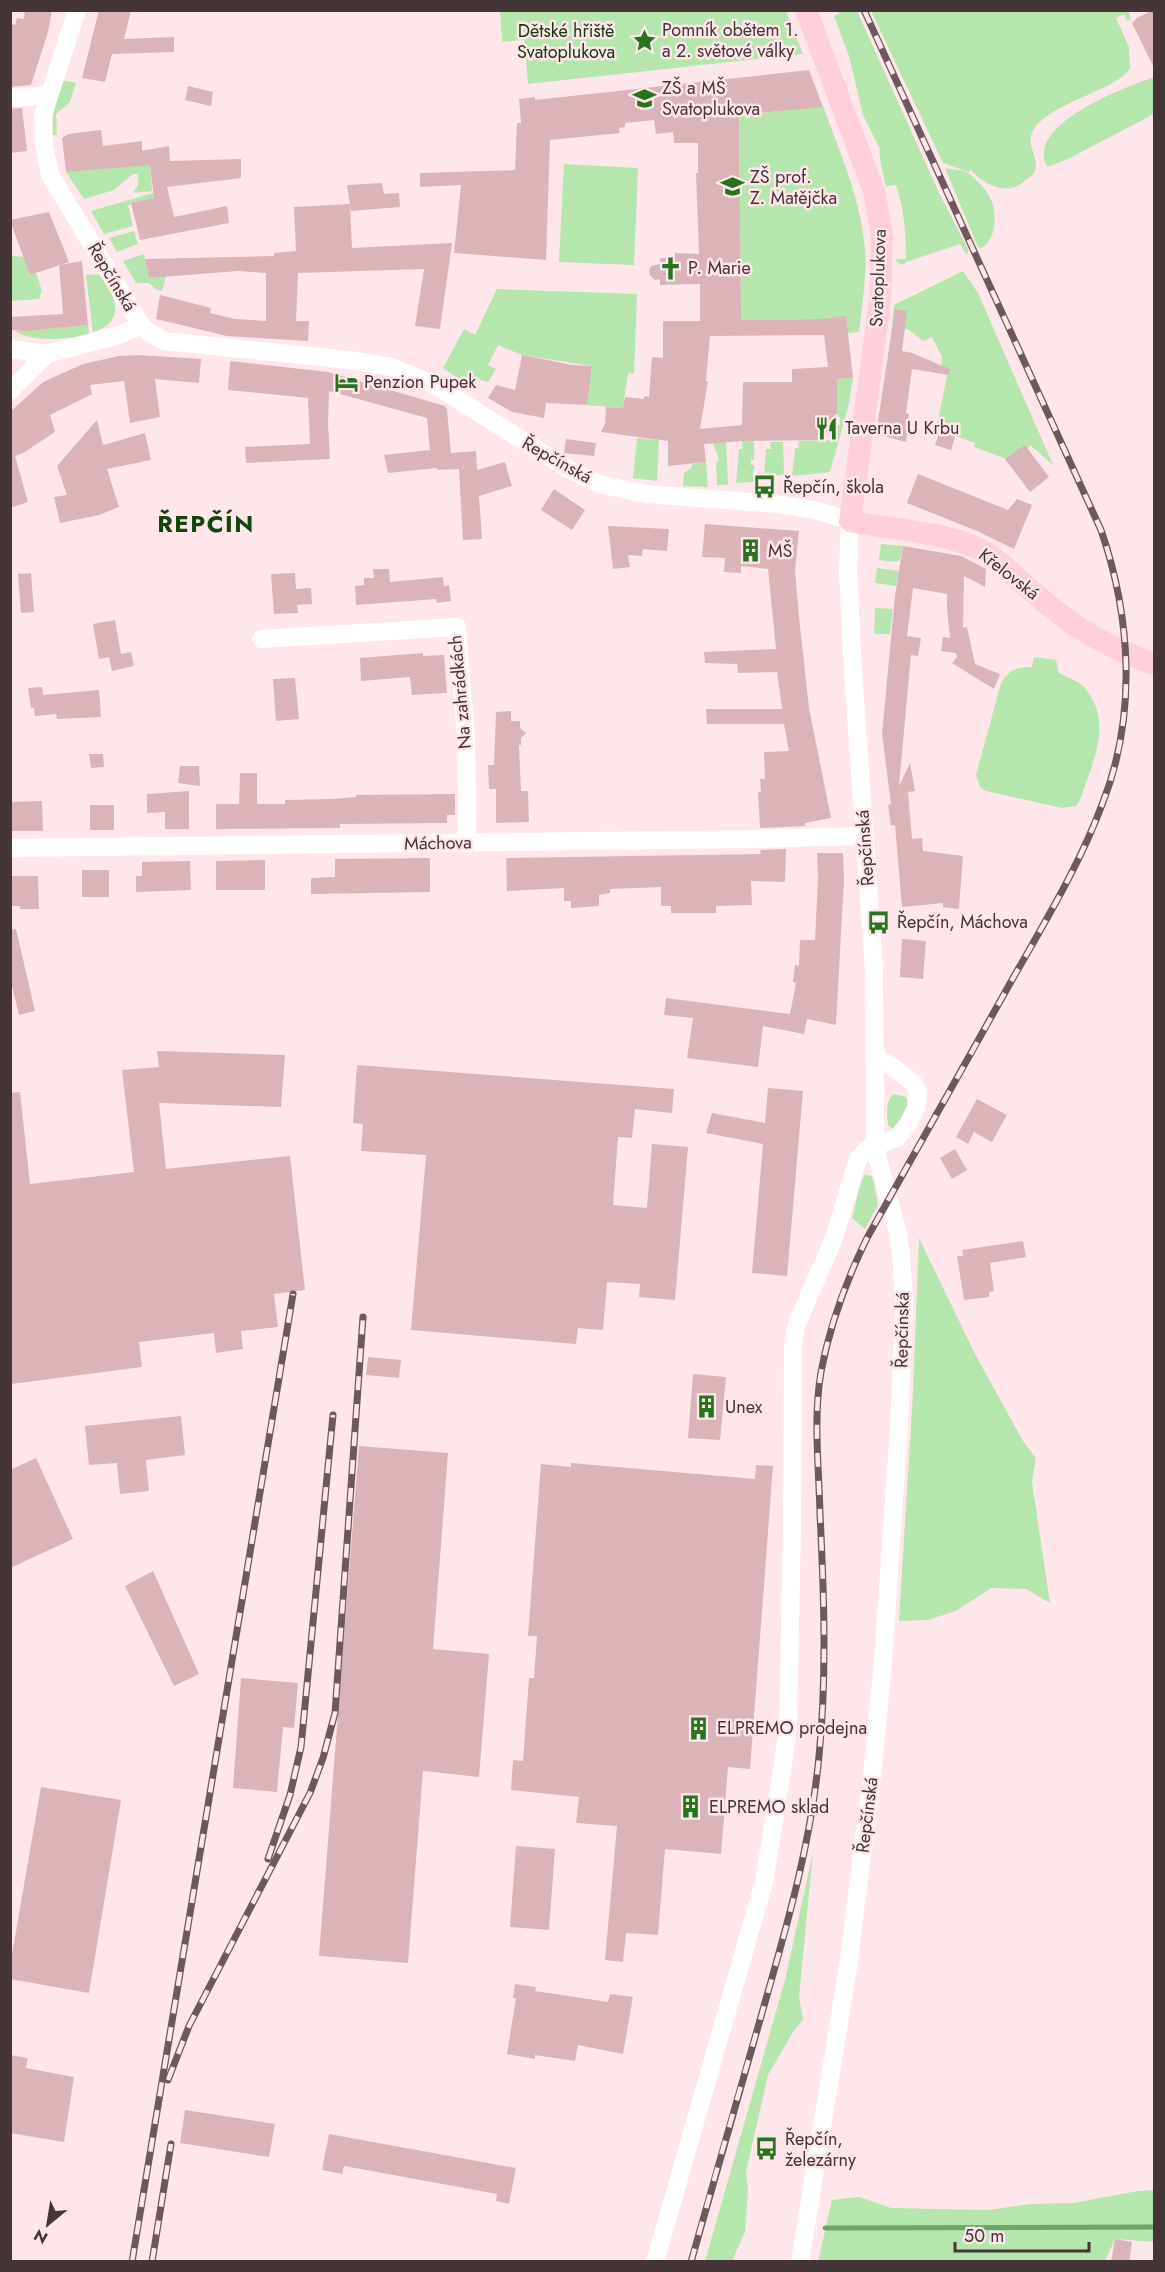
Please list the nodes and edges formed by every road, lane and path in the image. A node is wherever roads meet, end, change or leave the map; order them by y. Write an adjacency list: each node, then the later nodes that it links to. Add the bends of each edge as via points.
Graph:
1 (77, 10): 3 (street, Řepčínská)
2 (806, 10): 9 (main road, Svatoplukova, via 874,191 882,235 880,302)
3 (49, 94): 4 (street); 5 (street, Řepčínská, via 43,115 51,175)
4 (10, 98)
5 (141, 325): 7 (street, via 119,335); 9 (street, Řepčínská, via 165,341 391,367 433,384 563,466 603,485 646,495 778,504)
6 (10, 348): 7 (street)
7 (47, 354): 8 (street)
8 (10, 391)
9 (850, 521): 11 (main road, Křelovská, via 949,538 977,548 1092,637); 12 (street, Řepčínská)
10 (261, 639): 13 (street, Na zahrádkách, via 457,627 466,738)
11 (1155, 664)
12 (857, 836): 13 (street, Máchova); 15 (street, Řepčínská, via 874,970)
13 (467, 843): 14 (street, Máchova)
14 (10, 848)
15 (874, 1056): 16 (street, Řepčínská); 16 (street, via 906,1076 918,1091 916,1107 902,1132 890,1142)
16 (877, 1145): 17 (street, via 858,1159 834,1238 796,1326 788,1726 782,1771 764,1882); 18 (street, Řepčínská, via 901,1253 904,1301 883,1660 851,1945)
17 (655, 2262)
18 (800, 2262)

